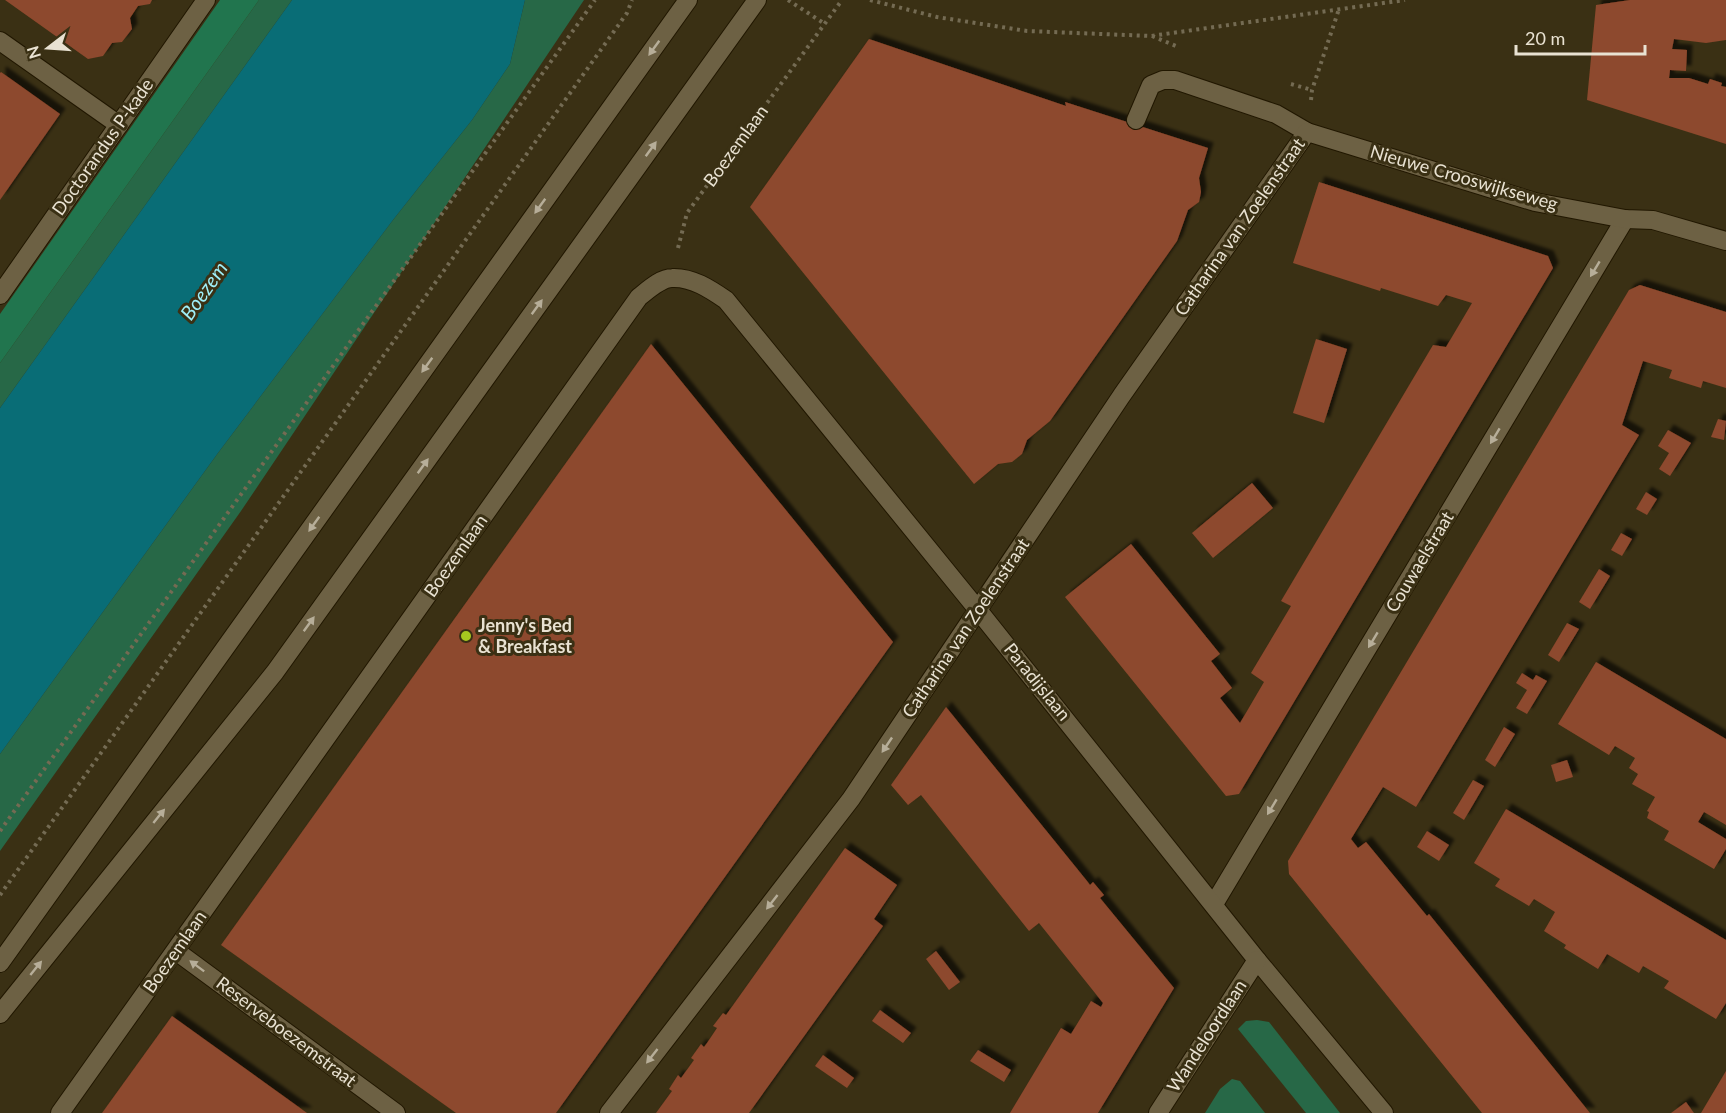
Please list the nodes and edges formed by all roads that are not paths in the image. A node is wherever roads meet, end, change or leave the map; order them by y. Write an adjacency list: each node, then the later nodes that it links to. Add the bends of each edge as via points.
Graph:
1 (206, 0): 6 (street, Doctorandus P-kade)
2 (688, 0): 16 (street, one-way to 16)
3 (757, 0): 17 (street, one-way to 3, via 275,672)
4 (0, 41): 6 (street)
5 (1136, 120): 7 (street, Nieuwe Crooswijkseweg, via 1152,85 1175,80 1276,114)
6 (119, 125): 11 (street, Doctorandus P-kade)
7 (1307, 132): 8 (street, Nieuwe Crooswijkseweg, via 1535,201); 12 (street, Catharina van Zoelenstraat, via 1122,395)
8 (1625, 219): 9 (street, Nieuwe Crooswijkseweg, via 1653,220); 13 (street, Couwaelstraat, one-way to 13)
9 (1726, 242)
10 (671, 278): 12 (street, Paradijslaan, via 706,286 726,300); 14 (street, Boezemlaan, via 639,297)
11 (0, 295)
12 (978, 610): 13 (street, Paradijslaan); 21 (street, Catharina van Zoelenstraat, one-way to 21, via 851,799)
13 (1214, 904): 15 (street, Paradijslaan)
14 (176, 951): 19 (street, Boezemlaan); 20 (street, Reserveboezemstraat, one-way to 14)
15 (1257, 960): 18 (street, Paradijslaan); 22 (street, Wandeloordlaan)
16 (0, 963)
17 (0, 1014)
18 (1382, 1112)
19 (60, 1113)
20 (396, 1113)
21 (609, 1113)
22 (1158, 1113)

